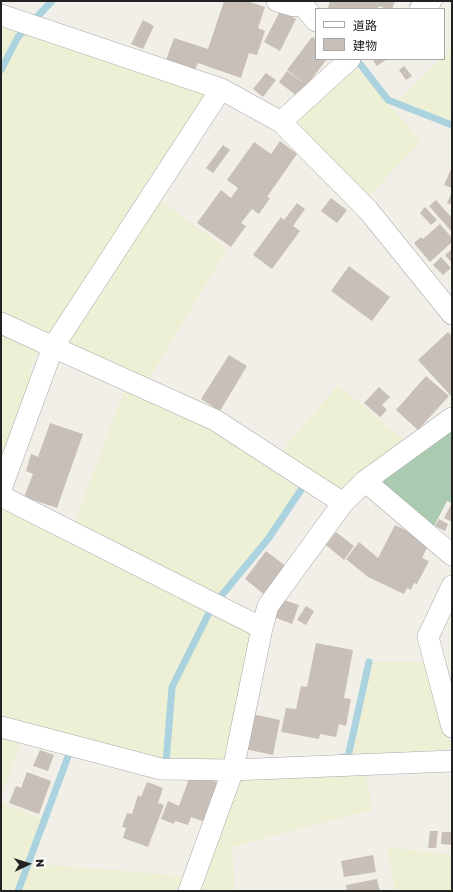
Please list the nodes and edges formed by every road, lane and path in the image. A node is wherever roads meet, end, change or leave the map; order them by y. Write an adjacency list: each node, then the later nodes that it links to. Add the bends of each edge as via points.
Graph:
1 (277, 1): 2 (street, via 294,6)
2 (300, 1): 6 (street)
3 (431, 1): 4 (street)
4 (421, 8)
5 (1, 15): 8 (street)
6 (315, 20)
7 (348, 60): 9 (street)
8 (221, 89): 9 (street); 12 (street)
9 (281, 122): 10 (street, via 368,210)
10 (452, 314)
11 (1, 323): 12 (street)
12 (53, 347): 15 (street); 17 (street, via 215,420)
13 (452, 418): 14 (street)
14 (365, 481): 17 (street); 18 (street)
15 (1, 489)
16 (1, 496): 20 (street)
17 (343, 503): 20 (street, via 268,606)
18 (452, 555)
19 (452, 586): 22 (street, via 428,637)
20 (262, 628): 24 (street)
21 (1, 727): 24 (street, via 161,769)
22 (452, 727)
23 (452, 761): 24 (street)
24 (233, 770): 25 (street)
25 (189, 891)

